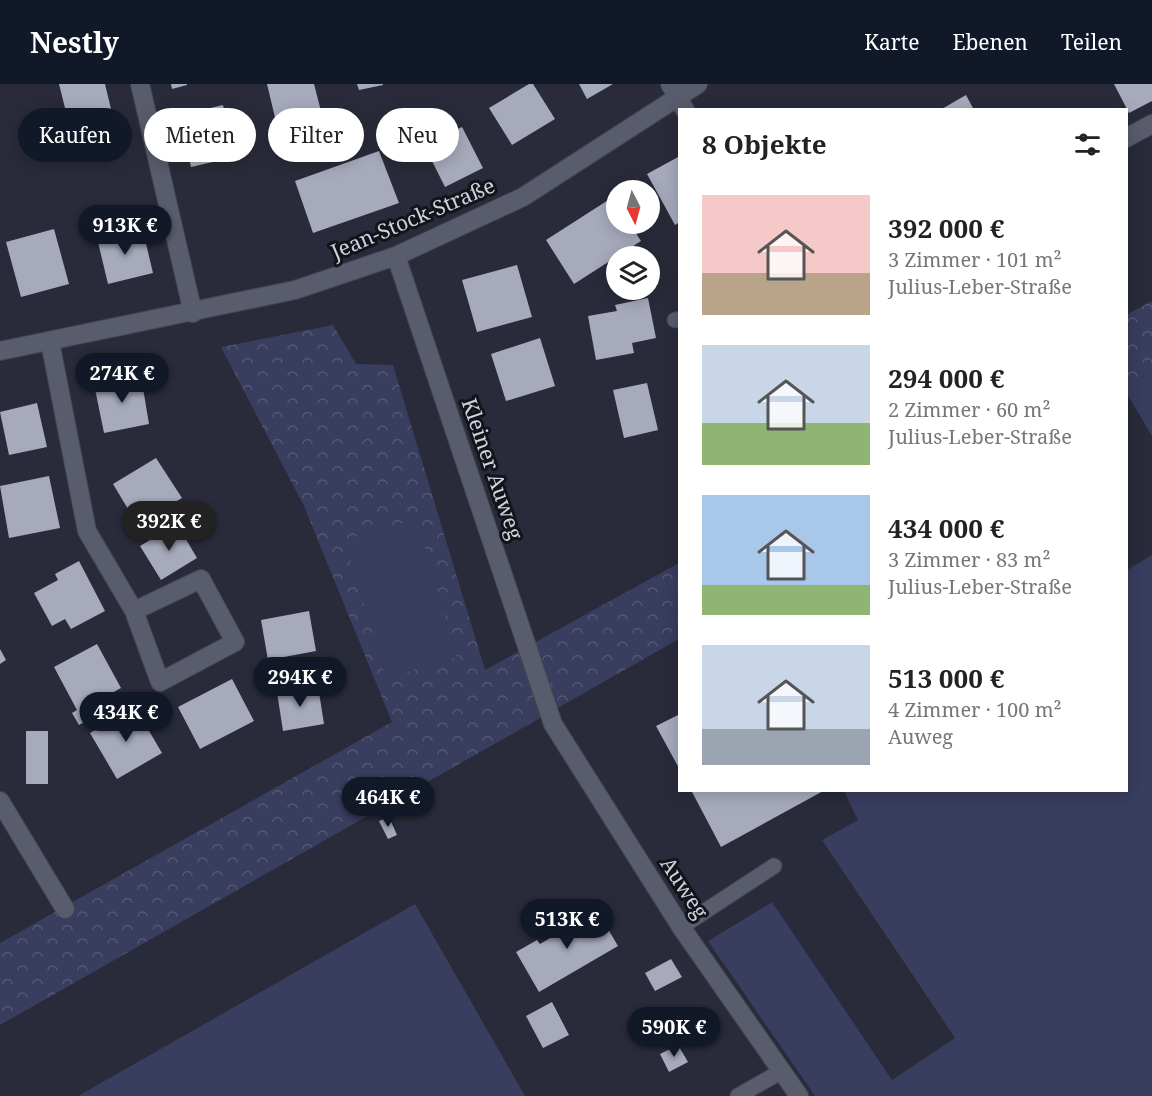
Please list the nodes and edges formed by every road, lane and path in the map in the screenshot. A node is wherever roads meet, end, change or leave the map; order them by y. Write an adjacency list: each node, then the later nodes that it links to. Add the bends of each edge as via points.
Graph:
1 (140, 84): 7 (street)
2 (698, 84): 3 (street, Jean-Stock-Straße)
3 (678, 97): 6 (street, Jean-Stock-Straße, via 523,197)
4 (1152, 124): 5 (street)
5 (1128, 137)
6 (396, 256): 7 (street, Jean-Stock-Straße, via 295,290); 11 (street, Kleiner Auweg)
7 (193, 313): 8 (street, Jean-Stock-Straße)
8 (50, 342): 9 (street, Jean-Stock-Straße); 10 (street, via 87,531)
9 (0, 351)
10 (134, 611): 10 (street, via 201,579 235,642 160,682)
11 (543, 697): 15 (street, Auweg, via 553,724)
12 (0, 801): 14 (street)
13 (774, 866): 15 (lane)
14 (65, 909)
15 (681, 927): 16 (street, Auweg)
16 (782, 1071): 17 (lane); 18 (street, Auweg)
17 (738, 1096)
18 (799, 1096)

